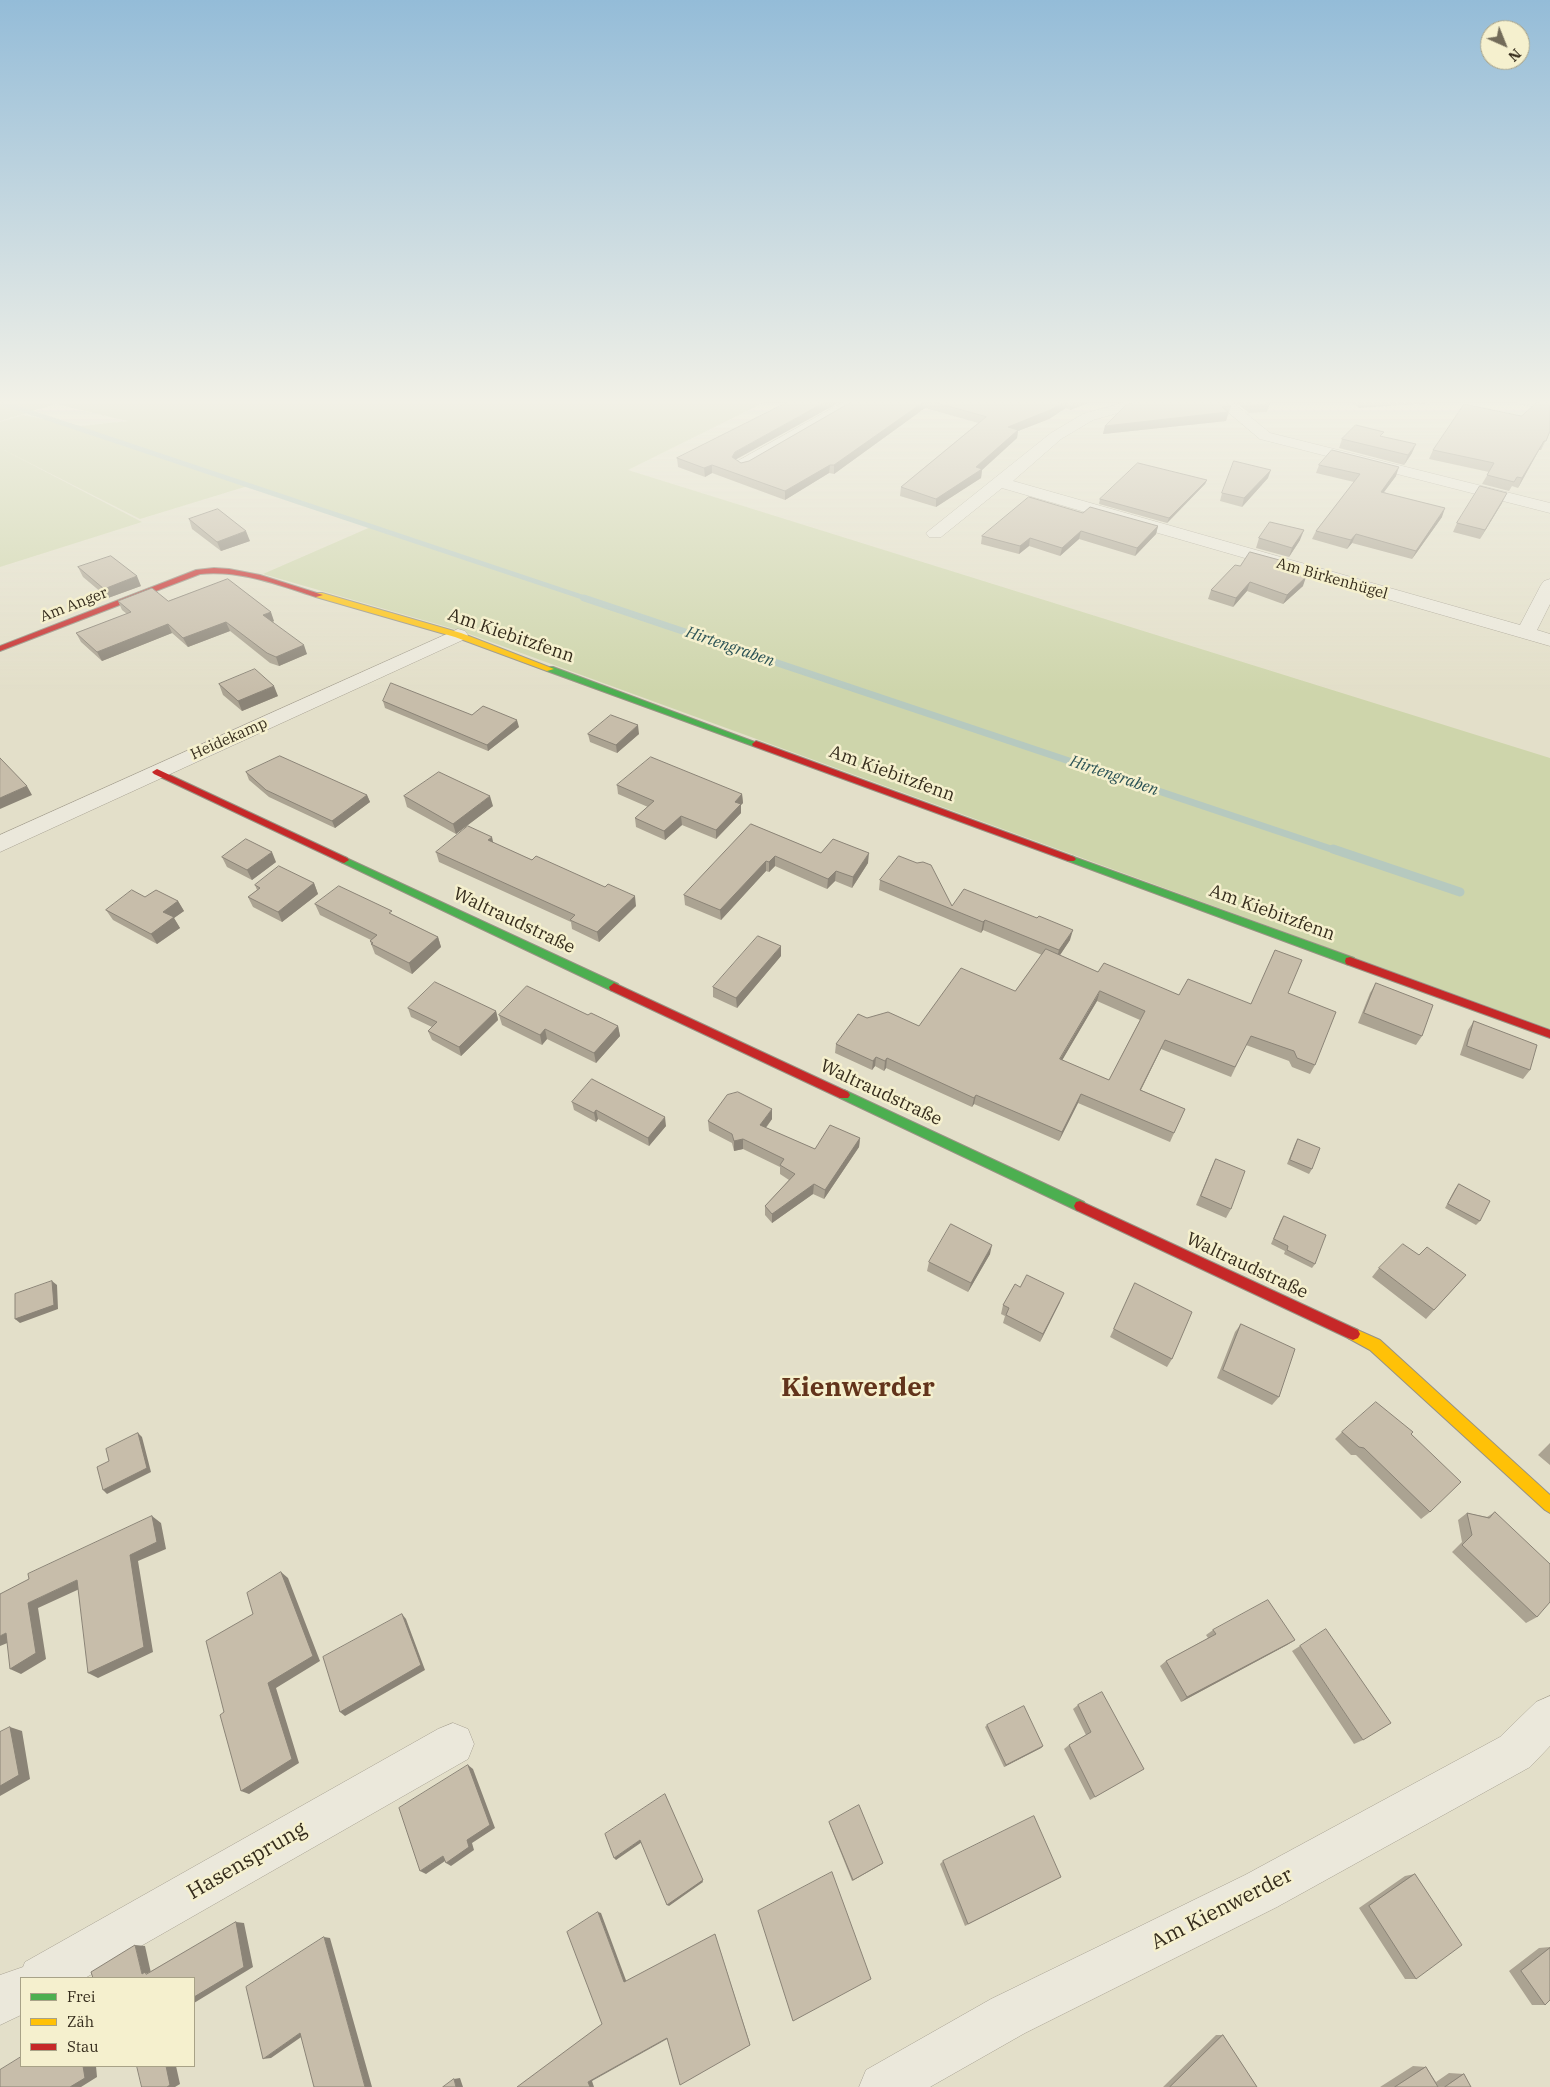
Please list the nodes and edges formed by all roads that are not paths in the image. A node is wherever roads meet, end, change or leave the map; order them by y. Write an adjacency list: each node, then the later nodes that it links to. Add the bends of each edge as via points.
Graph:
1 (978, 498): 5 (street)
2 (1058, 498): 8 (street, Am Birkenhügel)
3 (1512, 498): 4 (street)
4 (1550, 508)
5 (935, 533)
6 (215, 569): 9 (street, Am Kiebitzfenn, via 240,572); 11 (street, Am Anger, via 199,572)
7 (1550, 585): 8 (street)
8 (1528, 630): 10 (street, Am Birkenhügel)
9 (458, 635): 12 (street, Heidekamp); 14 (street, Am Kiebitzfenn)
10 (1550, 640)
11 (0, 649)
12 (157, 772): 13 (street, Heidekamp); 15 (street, Waltraudstraße, via 1375,1346)
13 (0, 844)
14 (1550, 1034)
15 (1550, 1505)
16 (1550, 1716): 21 (street, Am Kienwerder, via 1507,1757 1261,1891 1008,2016)
17 (453, 1744): 18 (street, Hasensprung)
18 (43, 1977)
19 (20, 1991): 20 (street)
20 (0, 2002)
21 (883, 2087)

